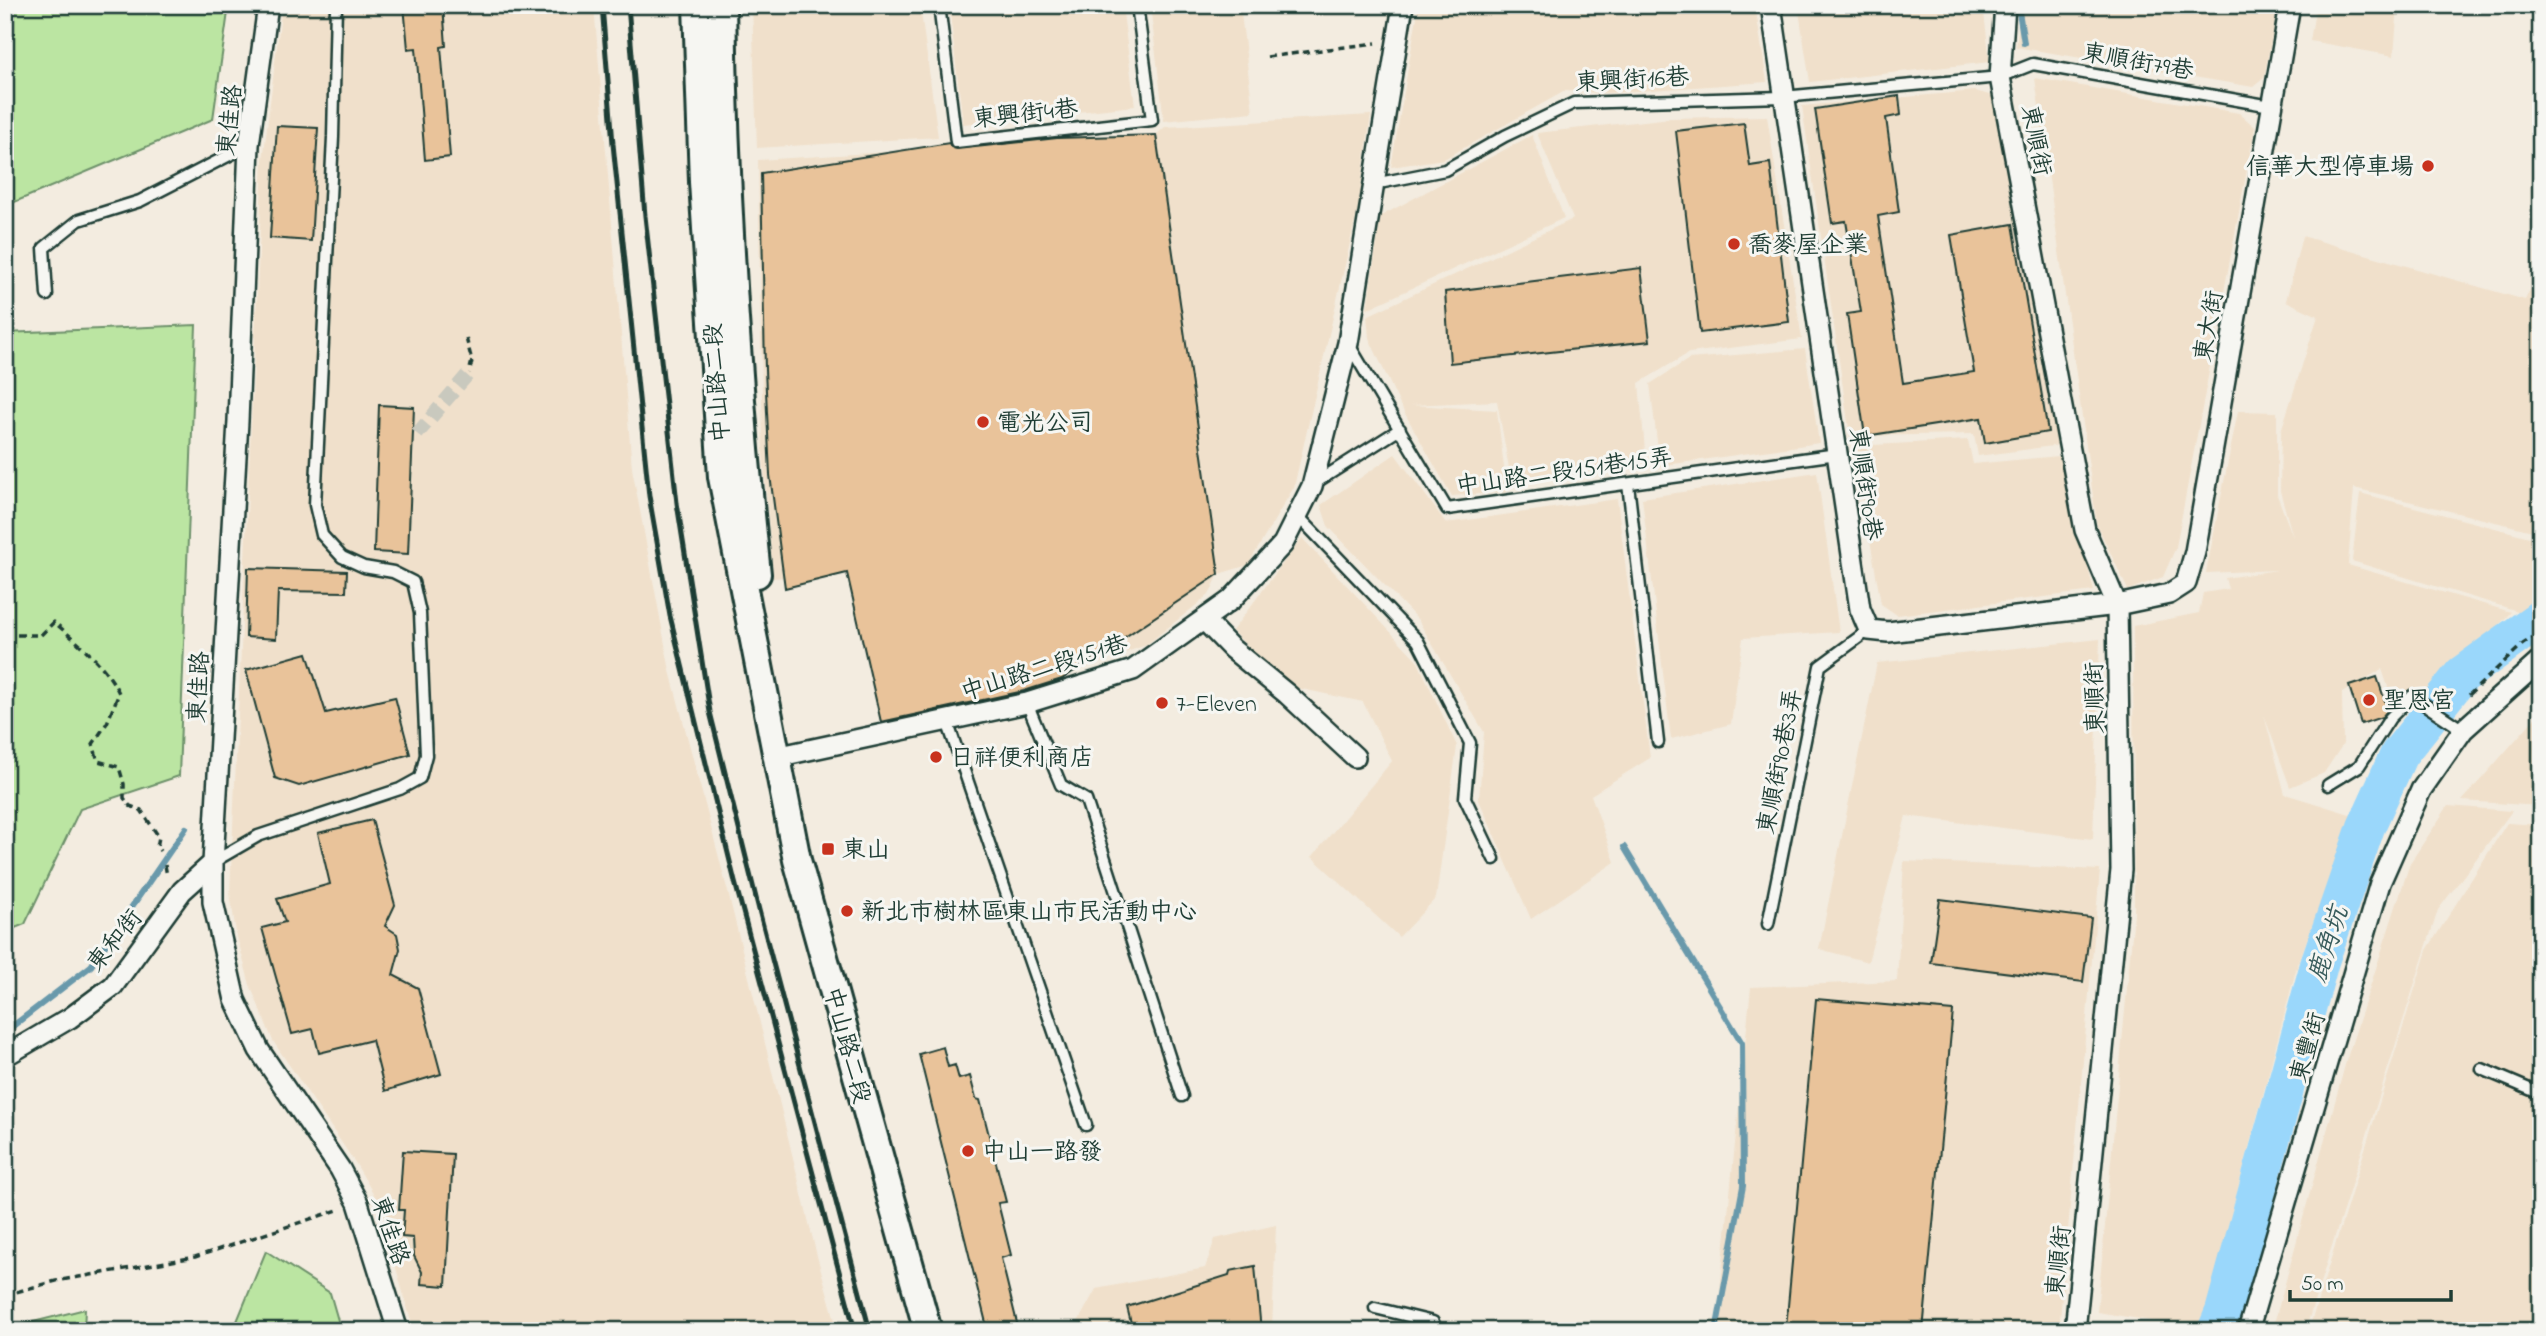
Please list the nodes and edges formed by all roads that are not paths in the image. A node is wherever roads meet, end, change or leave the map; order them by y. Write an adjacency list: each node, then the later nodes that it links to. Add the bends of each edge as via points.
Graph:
1 (268, 5): 14 (street, 東佳路)
2 (336, 5): 35 (lane, via 315,505 323,535 342,558 413,582 420,614 426,755 420,778 400,789 258,836)
3 (697, 5): 31 (main road, 中山路二段, via 722,477)
4 (722, 5): 31 (main road, 中山路二段, via 724,151 743,443)
5 (939, 5): 6 (lane, 東興街4巷, via 957,142 1152,120)
6 (1137, 5)
7 (1402, 5): 15 (street)
8 (1771, 5): 12 (street)
9 (2005, 5): 11 (street, 東順街)
10 (2290, 5): 13 (street, 東大街)
11 (2000, 77): 12 (lane, 東順街); 13 (lane, 東順街79巷, via 2033,64); 23 (street, 東順街, via 2085,530)
12 (1783, 97): 15 (lane, 東興街16巷, via 1574,103 1445,170); 19 (street, 東順街90巷)
13 (2271, 106): 23 (street, 東大街, via 2186,583 2169,594)
14 (249, 145): 16 (lane, via 140,201 79,220 44,248); 35 (street, 東佳路)
15 (1373, 184): 17 (street)
16 (47, 295)
17 (1348, 343): 18 (lane, 中山路二段151巷15弄); 21 (street, 中山路二段151巷)
18 (1400, 429): 20 (lane, 中山路二段151巷15弄, via 1447,509); 21 (lane)
19 (1837, 454): 20 (lane, 中山路二段151巷15弄); 25 (street, 東順街90巷, via 1860,609)
20 (1628, 484): 30 (lane)
21 (1312, 486): 22 (street, 中山路二段151巷)
22 (1297, 515): 24 (street, 中山路二段151巷, via 1283,544 1231,600); 34 (lane, via 1418,641 1470,743 1465,798)
23 (2118, 605): 25 (street, via 1888,632); 46 (street, 東順街, via 2121,870)
24 (1204, 620): 27 (street, 中山路二段151巷, via 1133,670); 32 (street)
25 (1869, 630): 36 (lane, 東順街90巷3弄, via 1820,666)
26 (2541, 660): 29 (street, 東豐街)
27 (1027, 703): 28 (street, 中山路二段151巷); 40 (lane, via 1061,785 1086,800)
28 (947, 721): 31 (street, 中山路二段151巷); 41 (lane)
29 (2463, 730): 33 (lane, via 2412,696 2390,718 2359,766); 47 (street, 東豐街, via 2421,790 2380,883)
30 (1658, 742)
31 (776, 757): 44 (main road, 中山路二段, via 797,860)
32 (1355, 757)
33 (2328, 785)
34 (1494, 859)
35 (213, 863): 37 (street, 東和街, via 182,891 113,986); 43 (street, 東佳路, via 214,902 235,1000 259,1050 358,1203)
36 (1768, 924)
37 (5, 1056)
38 (2482, 1069): 39 (lane)
39 (2541, 1094)
40 (1182, 1096)
41 (1086, 1125)
42 (1376, 1308): 45 (lane, via 1433,1322)
43 (398, 1331)
44 (928, 1331)
45 (1437, 1331)
46 (2076, 1331)
47 (2248, 1331)

